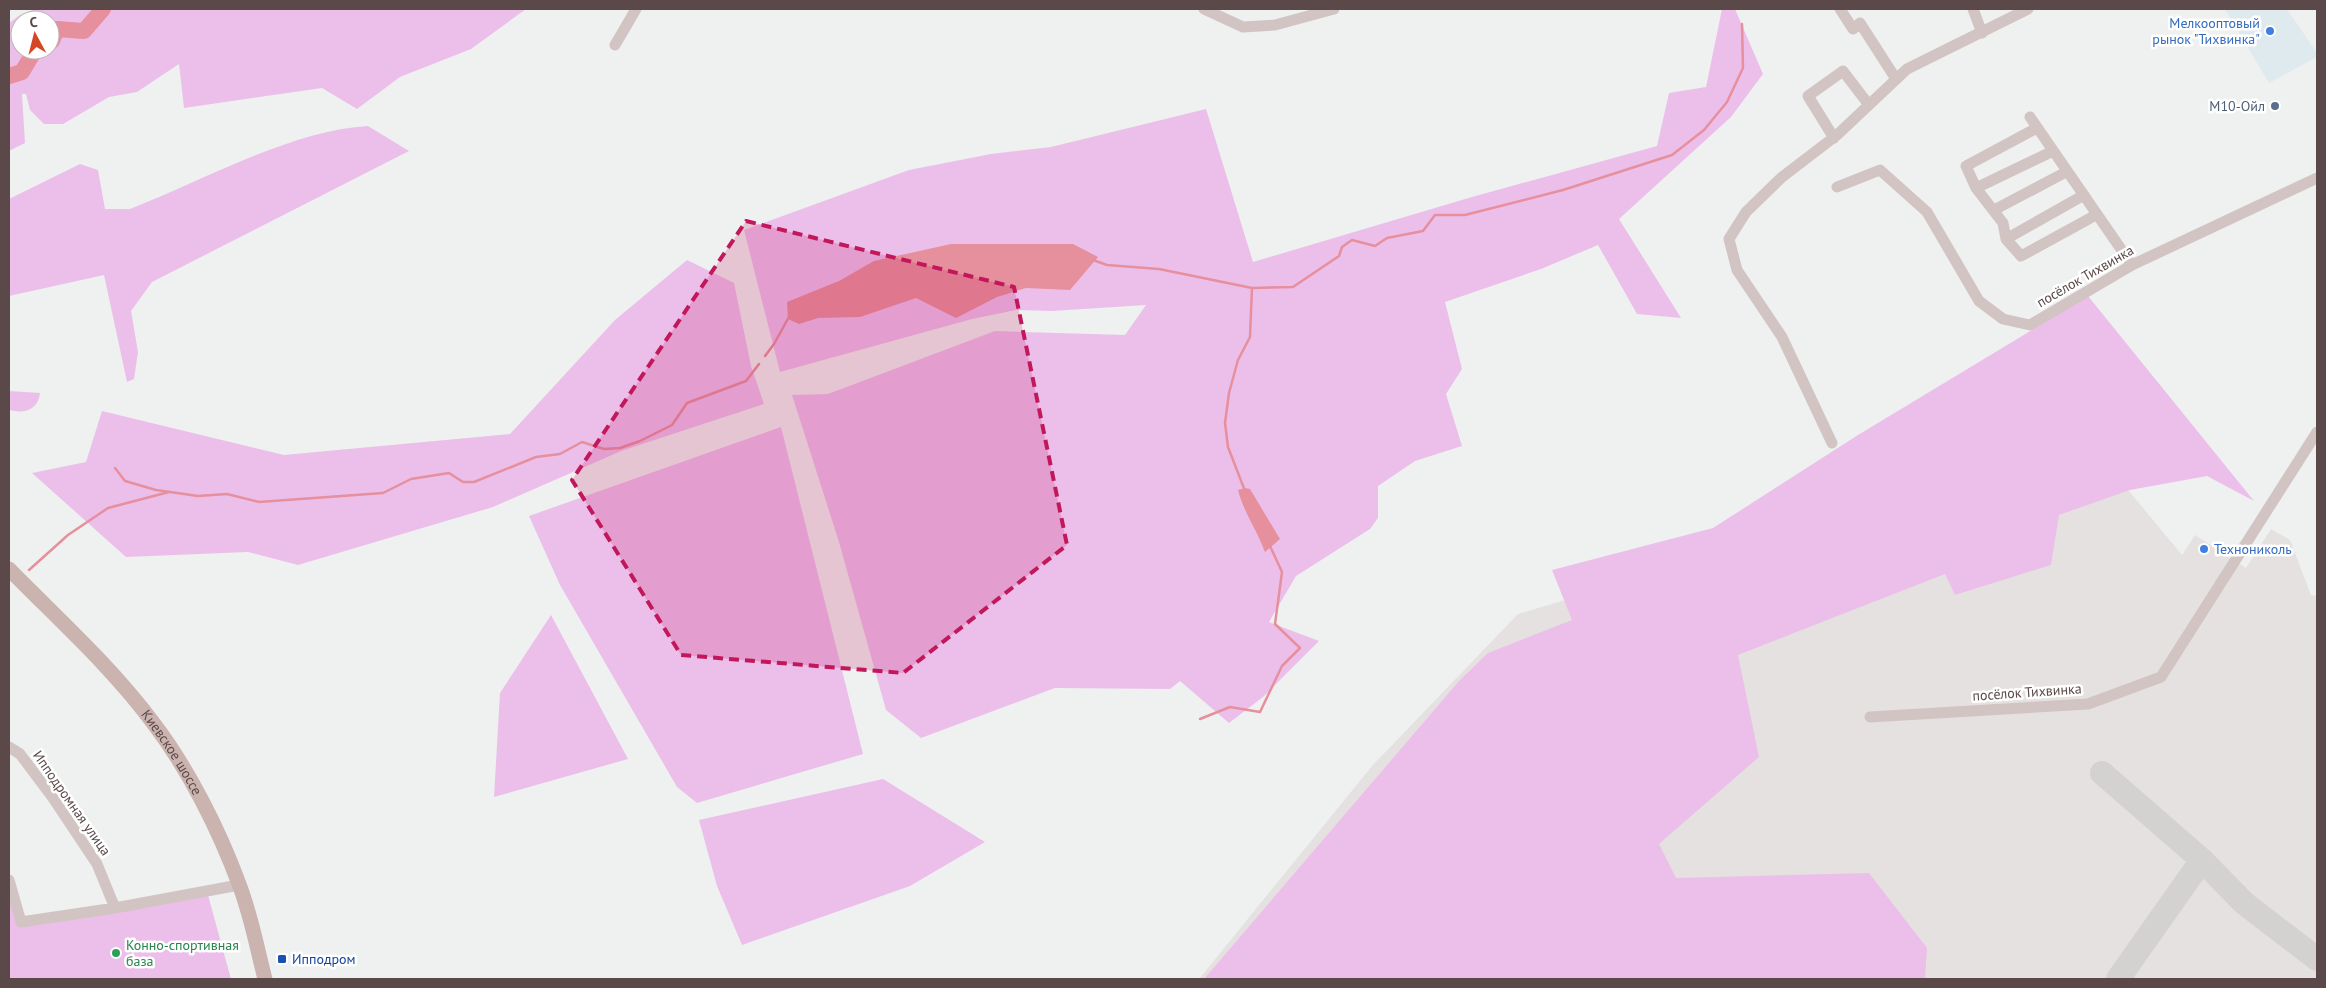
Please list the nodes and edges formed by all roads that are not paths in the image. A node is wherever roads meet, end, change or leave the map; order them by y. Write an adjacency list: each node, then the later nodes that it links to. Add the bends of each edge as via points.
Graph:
1 (636, 9): 8 (street)
2 (1204, 9): 3 (street, via 1244,27 1275,25)
3 (1334, 9)
4 (1840, 9): 9 (street, via 1853,29 1860,23)
5 (1973, 9): 7 (street)
6 (2028, 9): 7 (street)
7 (1982, 33): 9 (street, via 1907,69)
8 (616, 45)
9 (1896, 79): 10 (street)
10 (1869, 105): 13 (street); 13 (street, via 1843,71 1808,96)
11 (2030, 117): 12 (street)
12 (2037, 128): 14 (street); 18 (street, via 1966,166)
13 (1834, 138): 25 (street, via 1781,178 1746,212 1728,239 1737,270 1782,337)
14 (2053, 151): 15 (street); 18 (street)
15 (2066, 172): 19 (street); 20 (street)
16 (2317, 178): 23 (street, посёлок Тихвинка)
17 (1837, 187): 23 (street, посёлок Тихвинка, via 1880,170 1927,212 1979,301 2003,319 2030,325)
18 (1976, 188): 20 (street)
19 (2084, 194): 21 (street); 22 (street)
20 (1994, 210): 22 (street)
21 (2096, 215): 22 (street, via 2021,256); 23 (street)
22 (2006, 239)
23 (2132, 265)
24 (2317, 432): 27 (street, посёлок Тихвинка, via 2161,677 2088,704)
25 (1832, 443)
26 (9, 569): 30 (main road, Киевское шоссе, via 99,660 154,724 177,758 216,829)
27 (1870, 717)
28 (9, 747): 31 (street, Ипподромная улица, via 20,754 97,864)
29 (9, 880): 31 (street, via 21,922)
30 (239, 885): 31 (street); 32 (main road, Киевское шоссе)
31 (115, 908)
32 (265, 979)

